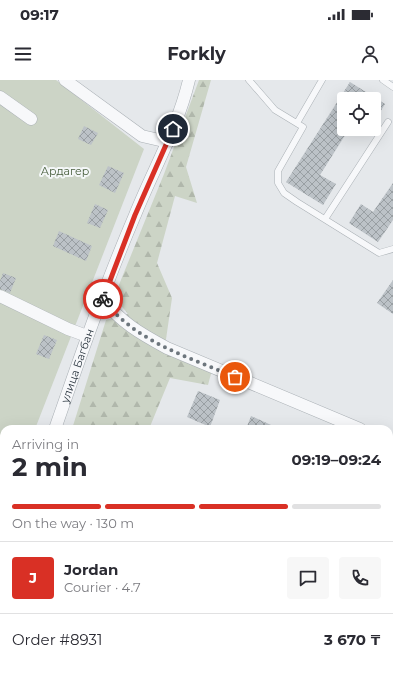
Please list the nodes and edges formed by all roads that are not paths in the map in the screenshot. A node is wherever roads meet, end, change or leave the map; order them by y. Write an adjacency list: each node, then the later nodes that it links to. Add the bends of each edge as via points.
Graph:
1 (65, 80): 11 (street, via 142,136)
2 (190, 80): 11 (street, улица Багбан)
3 (249, 80): 10 (lane, via 275,110)
4 (322, 80): 10 (lane)
5 (383, 80): 6 (lane)
6 (393, 87)
7 (0, 97): 8 (street)
8 (32, 119)
9 (388, 122): 12 (lane)
10 (296, 123): 12 (lane, via 303,127 278,171 278,183 284,193)
11 (168, 142): 15 (street, улица Багбан)
12 (325, 219): 13 (lane, via 379,253)
13 (393, 249)
14 (0, 296): 16 (street)
15 (102, 298): 16 (street, улица Багбан); 18 (street, via 113,312 138,332 167,348)
16 (87, 336): 17 (street, улица Багбан)
17 (55, 425)
18 (350, 425)

